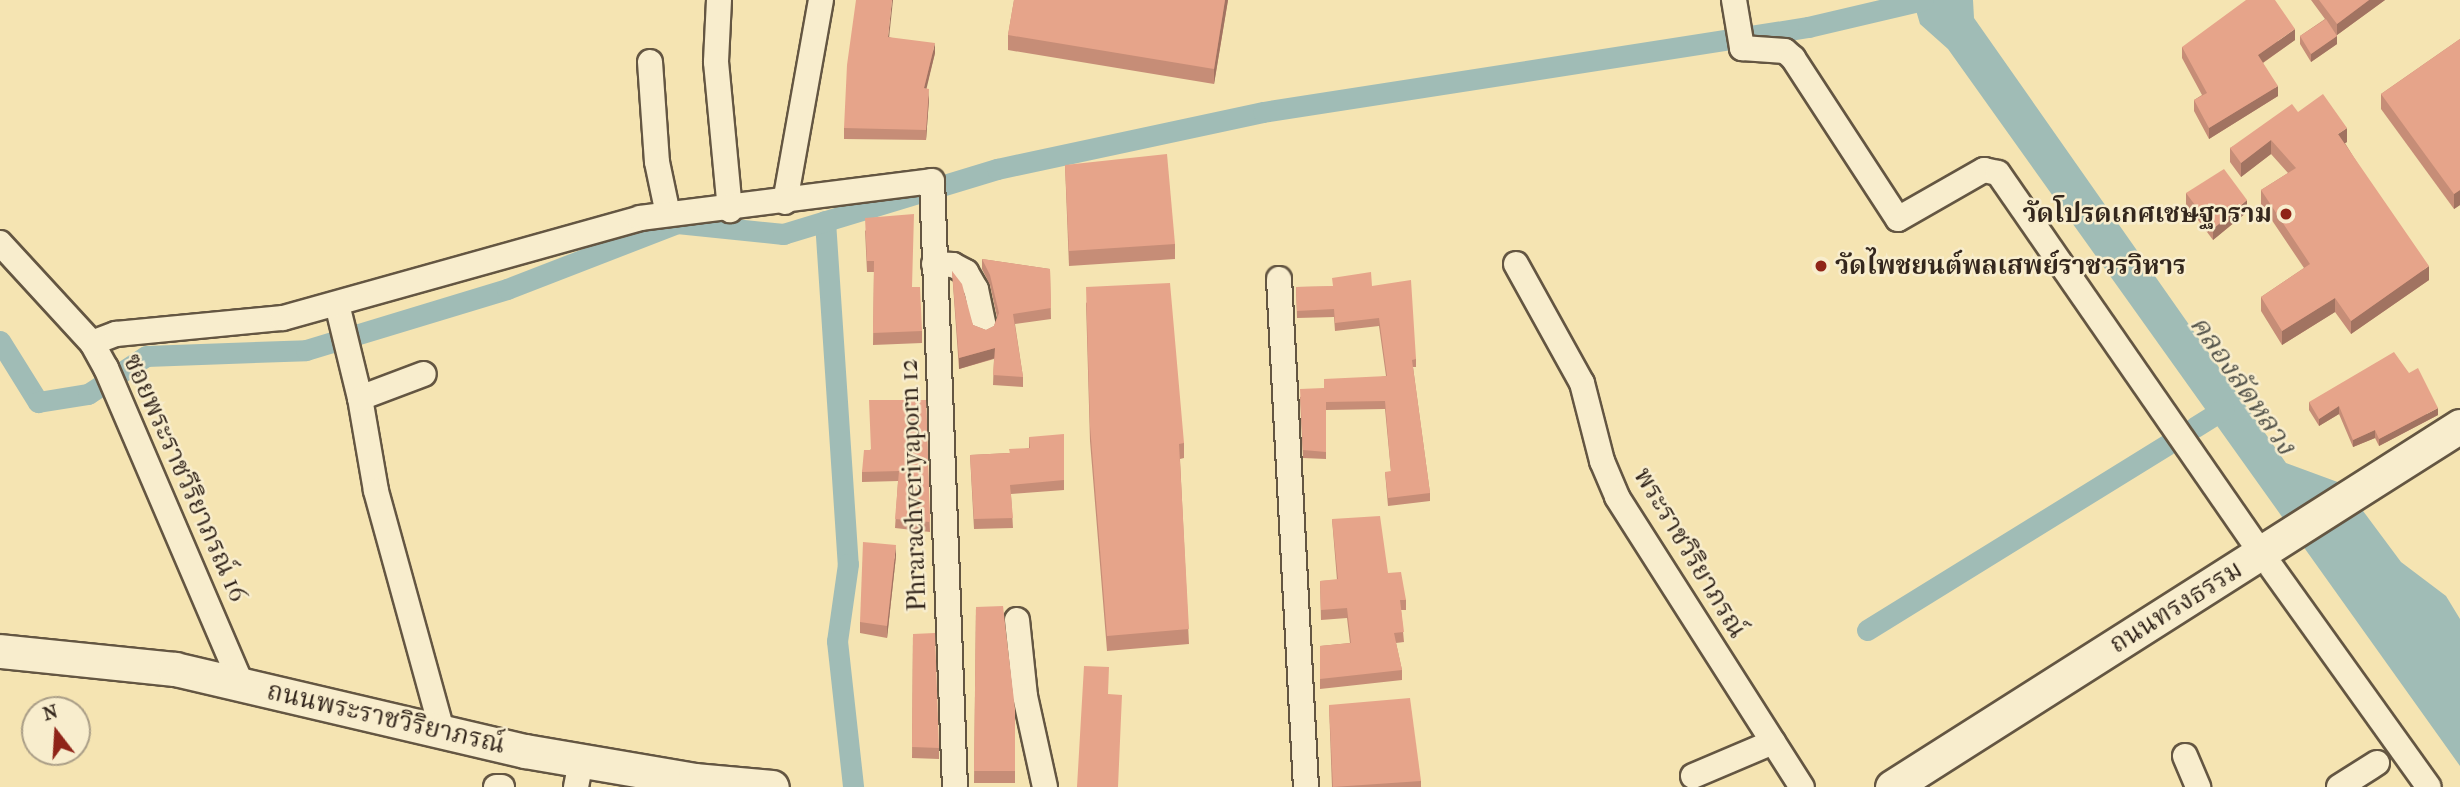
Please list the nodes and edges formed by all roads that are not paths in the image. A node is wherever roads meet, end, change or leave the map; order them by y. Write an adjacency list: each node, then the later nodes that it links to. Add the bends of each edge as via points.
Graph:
1 (719, 0): 6 (street, via 716,62)
2 (821, 0): 5 (street)
3 (1736, 21): 18 (street, via 1742,48 1784,51 1793,58 1898,219 1984,170 1998,173)
4 (650, 62): 7 (street, via 657,162)
5 (785, 202): 6 (street); 9 (street, Phrarachveriyaporn 12, via 932,183)
6 (730, 209): 7 (street)
7 (668, 214): 12 (street, via 605,226)
8 (0, 243): 14 (street, ซอยพระราชวีริยาภรณ์ 16)
9 (934, 264): 13 (street, via 953,265 966,272 976,289); 29 (street, Phrarachveriyaporn 12)
10 (1516, 264): 23 (street, พระราชวิริยาภรณ์, via 1582,383 1602,461 1617,497)
11 (1279, 279): 31 (street)
12 (338, 313): 14 (street, via 116,334); 16 (street)
13 (984, 326)
14 (92, 343): 21 (street, ซอยพระราชวีริยาภรณ์ 16, via 123,402)
15 (424, 374): 16 (street)
16 (360, 398): 22 (street, via 376,491)
17 (2460, 426): 18 (main road, ถนนทรงธรรม)
18 (2265, 553): 33 (main road, ถนนทรงธรรม); 36 (street)
19 (1017, 620): 30 (street, via 1026,696)
20 (0, 652): 21 (main road, ถนนพระราชวิริยาภรณ์, via 134,663)
21 (242, 685): 22 (main road, ถนนพระราชวิริยาภรณ์)
22 (442, 731): 26 (main road, ถนนพระราชวิริยาภรณ์)
23 (1773, 742): 27 (street); 32 (street, พระราชวิริยาภรณ์)
24 (2185, 756): 34 (street)
25 (2377, 763): 35 (street)
26 (578, 774): 28 (main road, ถนนพระราชวิริยาภรณ์)
27 (1693, 776)
28 (764, 787)
29 (956, 787)
30 (1045, 787)
31 (1306, 787)
32 (1802, 787)
33 (1892, 787)
34 (2198, 787)
35 (2339, 787)
36 (2429, 787)

